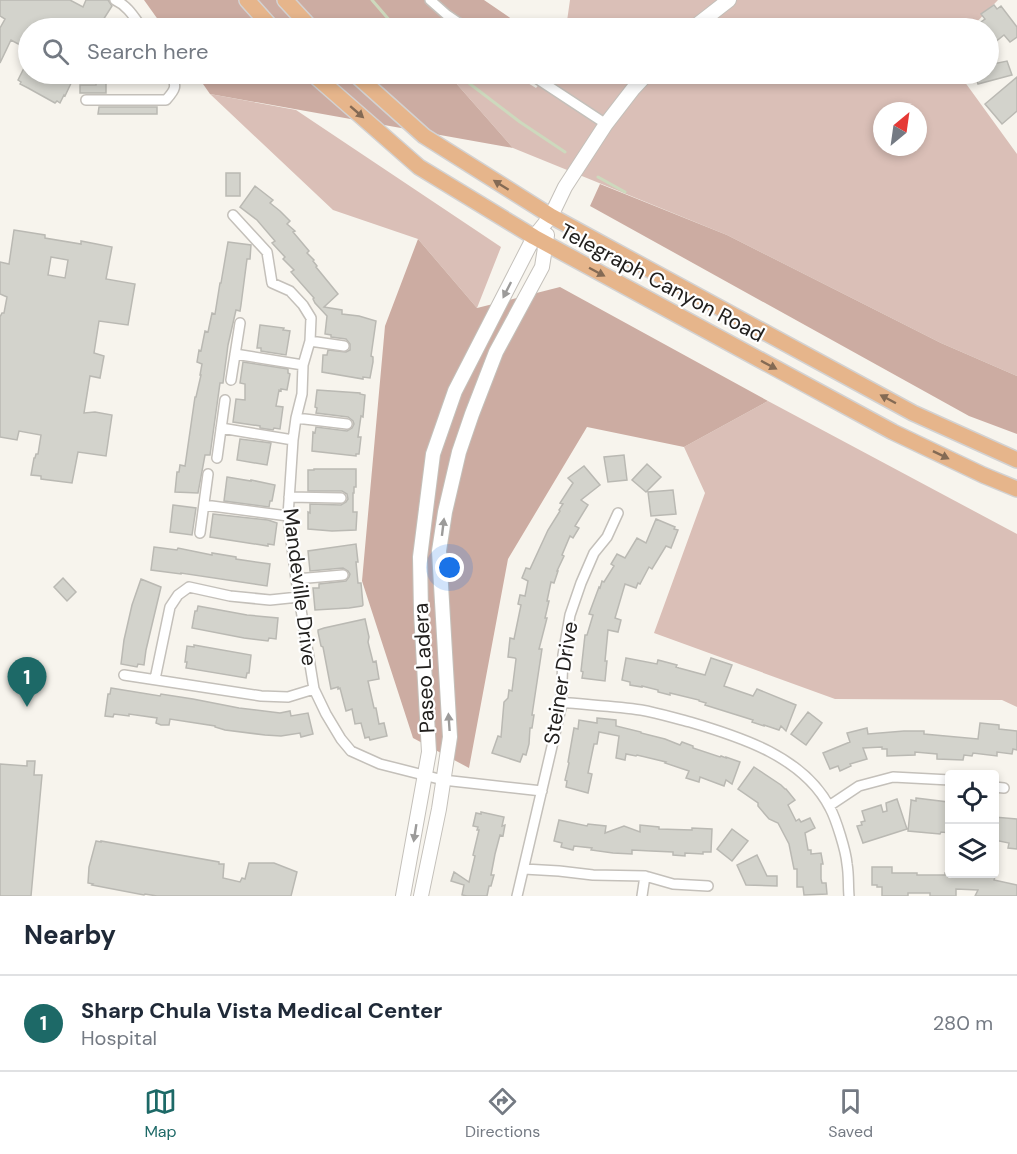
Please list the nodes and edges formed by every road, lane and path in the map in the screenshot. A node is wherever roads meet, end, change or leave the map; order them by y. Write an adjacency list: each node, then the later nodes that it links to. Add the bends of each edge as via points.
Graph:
1 (115, 0): 6 (street)
2 (247, 0): 7 (main road)
3 (285, 0): 8 (main road)
4 (430, 0): 9 (street)
5 (729, 0): 10 (main road)
6 (135, 18)
7 (263, 18)
8 (302, 18)
9 (451, 18)
10 (706, 18)
11 (175, 84): 16 (street, via 166,100)
12 (324, 84): 20 (main road, Telegraph Canyon Road, one-way to 20, via 419,167)
13 (366, 84): 19 (main road, Telegraph Canyon Road, one-way to 13, via 424,136)
14 (545, 84): 17 (street)
15 (638, 84): 17 (main road, Paseo Ladera)
16 (86, 99)
17 (606, 124): 19 (main road, Paseo Ladera)
18 (233, 215): 22 (street, Mandeville Drive, via 267,252 272,283 290,291 311,318)
19 (551, 216): 20 (main road, Paseo Ladera); 33 (main road, Telegraph Canyon Road, one-way to 19, via 914,413)
20 (540, 241): 35 (main road, Telegraph Canyon Road, one-way to 35, via 893,432); 49 (main road, Paseo Ladera, one-way to 49, via 455,391 433,454 420,557 429,752); 50 (main road, Paseo Ladera, one-way to 20, via 450,737 440,551 445,512 459,452 496,352 542,267)
21 (240, 323): 24 (street)
22 (310, 341): 23 (street); 25 (street, Mandeville Drive)
23 (344, 346)
24 (235, 354): 25 (street); 26 (street)
25 (303, 365): 28 (street, Mandeville Drive)
26 (231, 380)
27 (225, 400): 30 (street)
28 (296, 418): 29 (street); 31 (street, Mandeville Drive)
29 (347, 423)
30 (221, 428): 31 (street); 32 (street)
31 (293, 440): 36 (street, Mandeville Drive)
32 (217, 458)
33 (1017, 460)
34 (208, 474): 38 (street)
35 (1017, 489)
36 (289, 498): 37 (street); 40 (street, Mandeville Drive)
37 (341, 498)
38 (204, 505): 40 (street); 41 (street)
39 (618, 513): 48 (street, Steiner Drive, via 594,553 570,615 562,655)
40 (288, 516): 43 (street, Mandeville Drive)
41 (200, 533)
42 (343, 575): 43 (street)
43 (296, 579): 44 (street, Mandeville Drive)
44 (299, 597): 46 (street, via 270,600 189,588 170,607); 47 (street, Mandeville Drive)
45 (124, 675): 46 (street)
46 (155, 679): 47 (street, via 261,696 288,697)
47 (314, 689): 49 (street, Mandeville Drive, via 351,751 380,764)
48 (560, 702): 52 (street, Steiner Drive); 53 (street, via 643,711 720,730 786,761)
49 (426, 776): 50 (street, Mandeville Drive); 57 (main road, Paseo Ladera, one-way to 57)
50 (443, 780): 52 (street, Mandeville Drive); 58 (main road, Paseo Ladera)
51 (945, 780): 53 (street, via 893,777 859,786)
52 (542, 791): 54 (street, Steiner Drive)
53 (829, 806): 61 (street, via 847,862)
54 (524, 869): 55 (street); 59 (street, Steiner Drive)
55 (645, 876): 56 (street, via 673,884); 60 (street)
56 (708, 886)
57 (403, 896)
58 (421, 896)
59 (517, 896)
60 (642, 896)
61 (849, 896)

